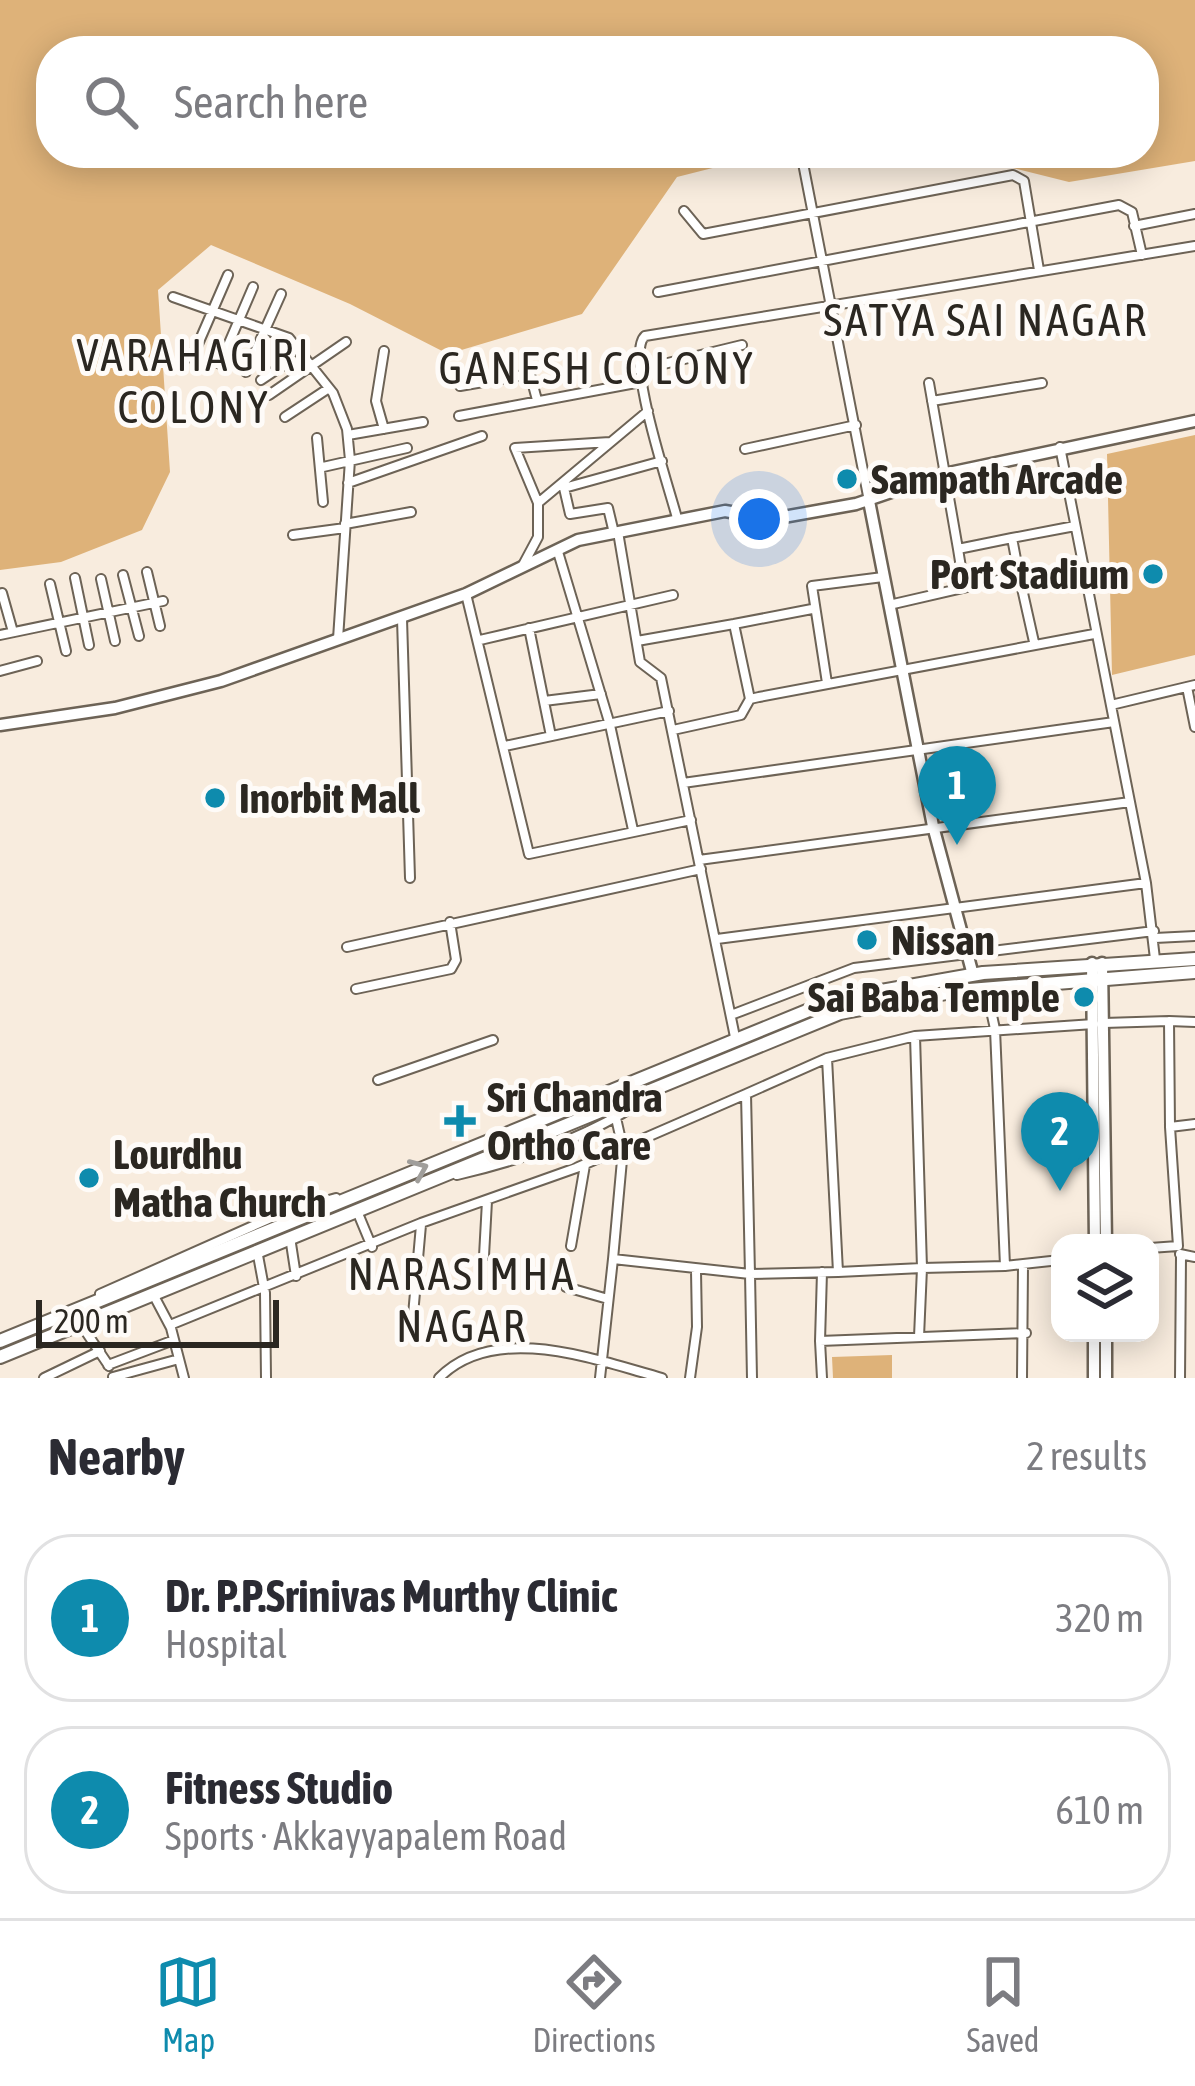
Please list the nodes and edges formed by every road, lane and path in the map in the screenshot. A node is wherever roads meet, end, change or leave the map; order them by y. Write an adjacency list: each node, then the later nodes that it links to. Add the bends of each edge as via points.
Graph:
1 (804, 168): 3 (street)
2 (684, 211): 3 (street, via 703,234)
3 (813, 214): 5 (street, via 1013,175 1024,181); 9 (street)
4 (1195, 214): 6 (street)
5 (1033, 220): 6 (street, via 1119,206 1132,212); 9 (street); 10 (street)
6 (1134, 226): 8 (street)
7 (1195, 246): 8 (street)
8 (1142, 255): 10 (street)
9 (823, 258): 13 (street); 16 (street)
10 (1039, 270): 16 (street)
11 (227, 275): 17 (street)
12 (253, 287): 18 (street)
13 (658, 292)
14 (281, 294): 19 (street)
15 (173, 297): 17 (street)
16 (833, 303): 27 (street, via 645,336 636,351); 43 (street)
17 (213, 310): 18 (street); 24 (street)
18 (239, 320): 19 (street); 25 (street)
19 (267, 329): 22 (street); 28 (street)
20 (346, 342): 26 (street)
21 (742, 344): 27 (street)
22 (297, 345): 26 (street); 29 (street)
23 (384, 351): 44 (street, via 376,401)
24 (192, 358)
25 (220, 364)
26 (313, 366): 34 (street); 35 (street)
27 (639, 370): 30 (street)
28 (246, 372)
29 (261, 380)
30 (641, 382): 36 (street); 38 (street)
31 (1042, 382): 37 (street)
32 (929, 383): 37 (street)
33 (460, 386): 36 (street, via 530,374)
34 (330, 388): 40 (street); 45 (street)
35 (269, 395)
36 (537, 400): 39 (street)
37 (932, 401): 55 (street)
38 (648, 411): 48 (street); 52 (street)
39 (458, 416)
40 (285, 417)
41 (423, 422): 44 (street)
42 (1195, 422): 49 (main road)
43 (856, 424): 51 (street); 57 (street)
44 (384, 429): 45 (street)
45 (348, 435): 53 (street)
46 (482, 436): 56 (street)
47 (317, 438): 54 (street)
48 (611, 442): 59 (street); 59 (street, via 515,448)
49 (1060, 447): 55 (main road); 63 (street)
50 (407, 448): 53 (street)
51 (746, 449)
52 (662, 460): 61 (street); 64 (street, via 564,488 570,514 608,508)
53 (350, 464): 54 (street); 56 (street)
54 (322, 467): 58 (street)
55 (944, 474): 57 (main road); 67 (street)
56 (348, 483): 62 (street)
57 (869, 501): 61 (main road, via 772,519 738,510); 73 (main road)
58 (322, 502)
59 (538, 502): 70 (street, via 538,537)
60 (411, 512): 62 (street)
61 (677, 518): 64 (main road)
62 (345, 526): 65 (street); 98 (street)
63 (1075, 526): 66 (street); 95 (street)
64 (616, 533): 68 (main road); 83 (street)
65 (293, 535)
66 (1012, 538): 67 (street); 72 (street)
67 (958, 548): 77 (street)
68 (558, 552): 70 (main road); 89 (street)
69 (147, 572): 81 (street)
70 (519, 572): 79 (main road)
71 (123, 575): 84 (street)
72 (1019, 575): 77 (street); 102 (street)
73 (883, 577): 82 (main road); 85 (street, via 816,584)
74 (75, 578): 87 (street)
75 (101, 579): 86 (street)
76 (50, 584): 90 (street)
77 (964, 586): 82 (street)
78 (2, 593): 94 (street)
79 (466, 594): 88 (main road); 100 (street)
80 (673, 595): 83 (street)
81 (159, 602): 84 (street); 92 (street)
82 (889, 605): 106 (main road)
83 (629, 607): 89 (street); 101 (street)
84 (132, 608): 86 (street); 97 (street)
85 (812, 609): 91 (street); 108 (street)
86 (109, 612): 87 (street); 99 (street)
87 (83, 617): 90 (street); 103 (street)
88 (402, 619): 98 (main road); 129 (street)
89 (575, 619): 93 (street); 110 (street)
90 (60, 622): 94 (street); 104 (street)
91 (734, 623): 101 (street); 111 (street)
92 (160, 626)
93 (530, 628): 100 (street); 112 (street)
94 (13, 632): 96 (street)
95 (1094, 634): 102 (street); 113 (street)
96 (0, 635)
97 (139, 636)
98 (338, 639): 116 (main road, via 170,694)
99 (116, 640)
100 (480, 640): 121 (street)
101 (638, 641): 114 (street, via 643,668 662,678)
102 (1034, 643): 106 (street)
103 (88, 645)
104 (66, 651)
105 (38, 661): 107 (street)
106 (902, 668): 108 (street); 122 (main road)
107 (0, 671)
108 (826, 683): 111 (street)
109 (1191, 686): 113 (street); 118 (street)
110 (601, 694): 112 (street); 117 (street)
111 (750, 699): 119 (street, via 741,715)
112 (544, 701): 120 (street)
113 (1111, 705): 115 (street)
114 (669, 711): 117 (street); 119 (street)
115 (1114, 722): 122 (street); 124 (street)
116 (0, 725)
117 (610, 725): 120 (street); 127 (street)
118 (1195, 728)
119 (673, 730): 123 (street)
120 (551, 736): 121 (street)
121 (505, 746): 127 (street, via 529,854)
122 (916, 749): 123 (street); 126 (main road)
123 (683, 783): 125 (street)
124 (1130, 802): 126 (street); 130 (street)
125 (691, 820): 127 (street); 128 (street)
126 (933, 826): 128 (street); 131 (main road)
127 (633, 830)
128 (700, 864): 132 (street); 135 (street)
129 (410, 878)
130 (1147, 883): 131 (street); 133 (street)
131 (954, 908): 135 (street); 137 (main road)
132 (450, 922): 136 (street); 144 (street, via 451,968)
133 (1155, 935): 134 (street); 137 (street); 138 (street)
134 (1195, 936)
135 (717, 939): 145 (street)
136 (346, 947)
137 (967, 955): 142 (main road); 145 (street, via 854,968)
138 (1155, 958): 139 (main road); 140 (main road)
139 (1195, 959)
140 (1098, 970): 141 (main road); 142 (main road); 143 (main road); 148 (main road)
141 (1195, 972)
142 (973, 975): 151 (main road, via 836,999)
143 (986, 988): 149 (street); 155 (main road, via 841,1013)
144 (356, 989)
145 (731, 1015): 151 (street)
146 (1168, 1022): 147 (street); 148 (street); 159 (street)
147 (1195, 1022)
148 (1099, 1023): 149 (street); 166 (main road); 167 (main road)
149 (995, 1029): 150 (street); 178 (street)
150 (915, 1036): 153 (street); 180 (street)
151 (735, 1037): 196 (main road, one-way to 151)
152 (493, 1040): 154 (street)
153 (827, 1058): 156 (street); 183 (street)
154 (378, 1080)
155 (672, 1080): 157 (street); 162 (main road)
156 (746, 1094): 160 (street); 184 (street)
157 (616, 1118): 160 (street); 162 (street, via 522,1159)
158 (1195, 1124): 159 (street)
159 (1170, 1127): 173 (street)
160 (623, 1149): 161 (street); 176 (street)
161 (586, 1164): 163 (street); 169 (street)
162 (433, 1181): 164 (main road)
163 (487, 1201): 165 (street); 174 (street)
164 (357, 1211): 168 (main road); 170 (street)
165 (421, 1223): 170 (street); 190 (street)
166 (1095, 1234)
167 (1106, 1234)
168 (290, 1237): 171 (main road); 185 (street)
169 (571, 1246)
170 (372, 1247): 185 (street)
171 (257, 1250): 187 (street); 188 (main road)
172 (1159, 1250): 173 (street)
173 (1179, 1252): 175 (street); 218 (street)
174 (484, 1256)
175 (1195, 1256)
176 (613, 1258): 181 (street); 189 (street)
177 (1051, 1262): 179 (street)
178 (1005, 1266): 179 (street); 180 (street)
179 (1022, 1267): 193 (street)
180 (922, 1268): 183 (street); 194 (street)
181 (696, 1270): 184 (street); 212 (street)
182 (822, 1272): 183 (street); 184 (street); 197 (street)
183 (838, 1272)
184 (750, 1274): 213 (street)
185 (296, 1276): 187 (street)
186 (566, 1287): 189 (street)
187 (264, 1289): 192 (street); 208 (street)
188 (152, 1293): 191 (main road); 192 (street)
189 (608, 1299): 203 (street)
190 (413, 1315)
191 (80, 1322): 200 (street); 201 (main road)
192 (170, 1325): 195 (street)
193 (1026, 1333): 194 (street); 215 (street)
194 (919, 1337): 197 (street)
195 (174, 1340): 202 (street); 204 (street)
196 (0, 1341)
197 (820, 1341): 214 (street)
198 (1094, 1342): 216 (main road)
199 (1106, 1342): 217 (main road)
200 (100, 1351): 204 (street); 205 (street)
201 (0, 1357)
202 (179, 1359): 206 (street); 207 (street)
203 (600, 1361): 209 (street, via 503,1348 457,1362); 210 (street); 211 (street)
204 (108, 1365): 206 (street)
205 (47, 1377)
206 (114, 1377)
207 (182, 1378)
208 (266, 1378)
209 (439, 1378)
210 (600, 1378)
211 (662, 1378)
212 (690, 1378)
213 (752, 1378)
214 (821, 1378)
215 (1022, 1378)
216 (1094, 1378)
217 (1106, 1378)
218 (1180, 1378)

